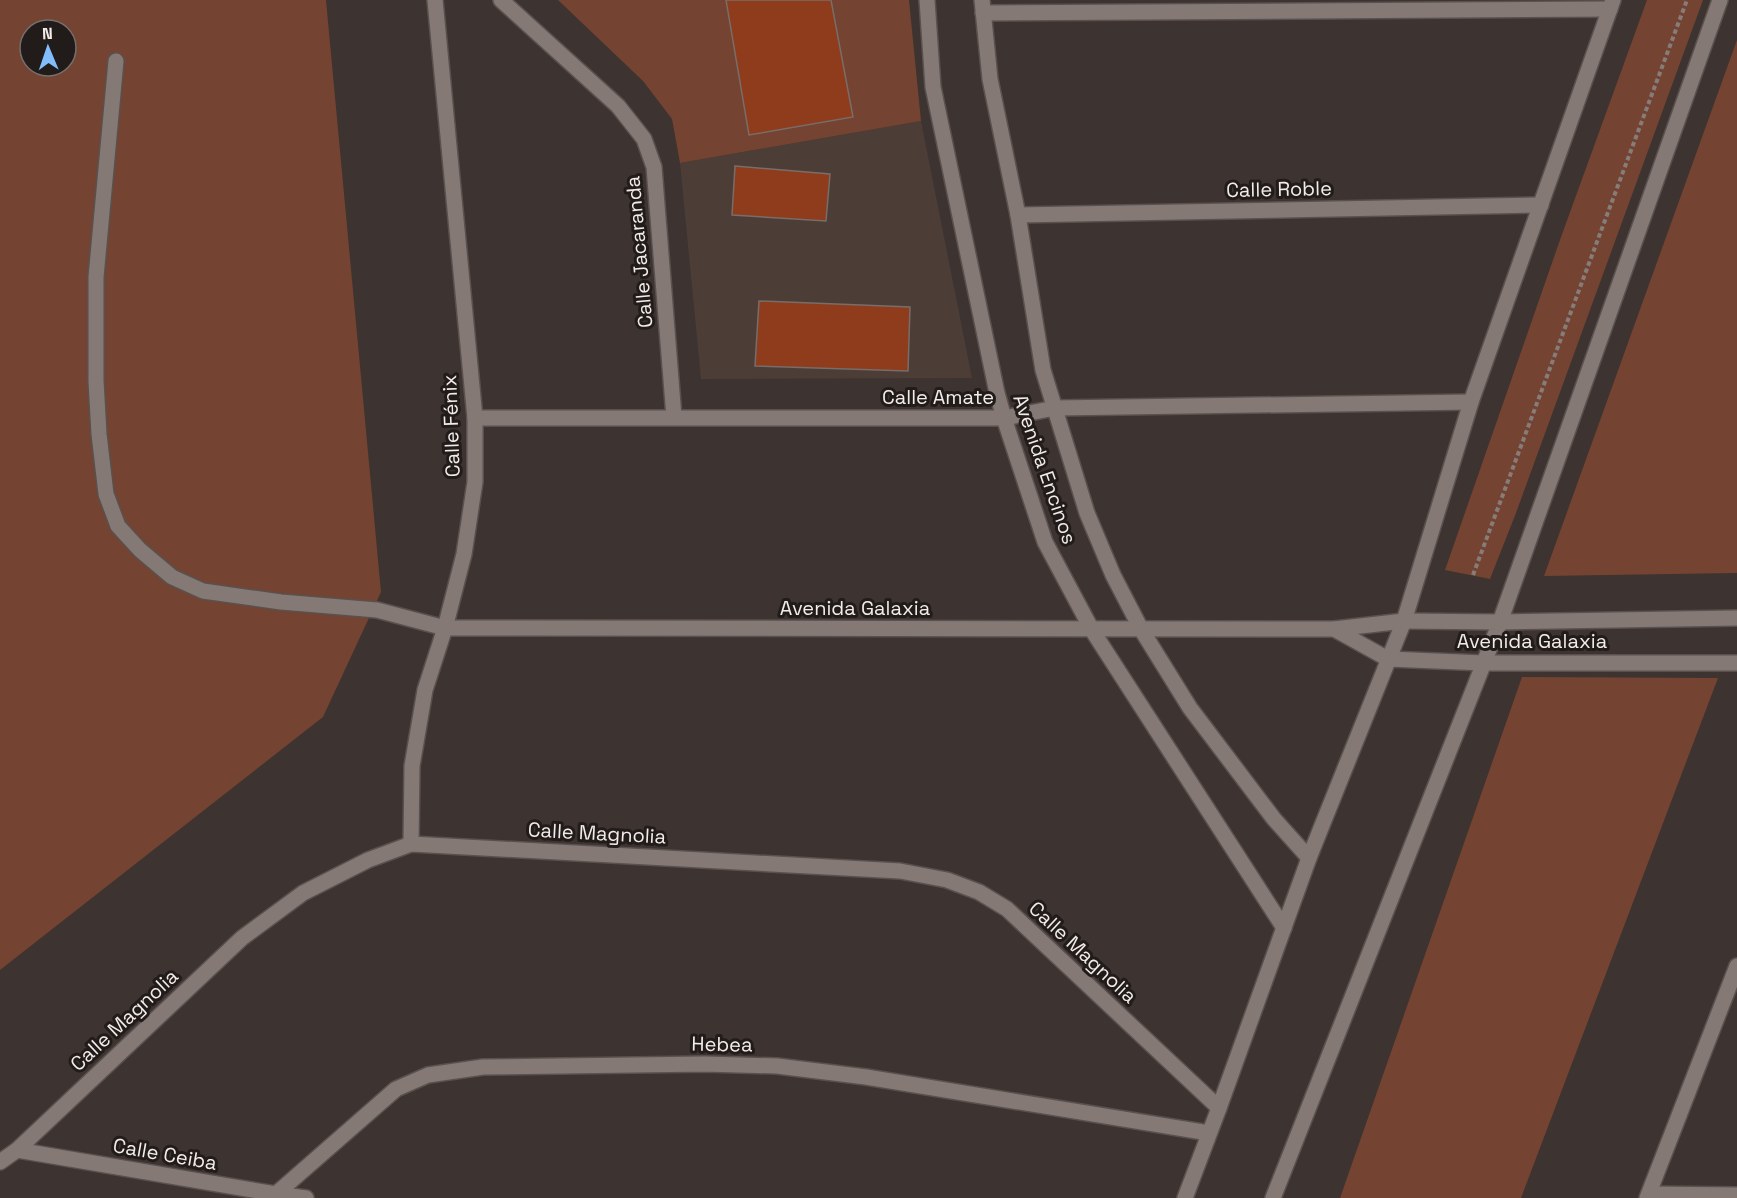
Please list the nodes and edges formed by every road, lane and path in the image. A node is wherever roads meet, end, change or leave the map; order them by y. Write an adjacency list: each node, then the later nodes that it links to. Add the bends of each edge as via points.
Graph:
1 (435, 0): 14 (street, Calle Fénix)
2 (501, 0): 13 (street, Calle Jacaranda, via 618,106 644,140 654,167)
3 (927, 0): 15 (street, Avenida Encinos, via 933,87)
4 (1687, 0): 16 (path)
5 (1720, 0): 19 (street)
6 (1612, 5): 7 (street); 9 (street)
7 (982, 7): 10 (street, Avenida Encinos, via 990,79)
8 (116, 62): 20 (street, Avenida Galaxia, via 96,277 96,369 105,494 118,526 172,578 203,591 377,610)
9 (1541, 205): 10 (street, Calle Roble); 11 (street)
10 (1018, 215): 12 (street, Avenida Encinos, via 1043,370)
11 (1472, 402): 12 (street, Calle Amate); 18 (street)
12 (1055, 408): 15 (street, Calle Amate); 21 (street, Avenida Encinos, via 1087,513 1113,575)
13 (674, 417): 14 (street, Calle Amate); 15 (street, Calle Amate)
14 (475, 418): 20 (street, Calle Fénix, via 476,482 464,554)
15 (1004, 418): 23 (street, Avenida Encinos, via 1045,542)
16 (1473, 575)
17 (1737, 618): 19 (street, Avenida Galaxia)
18 (1404, 621): 19 (street, Avenida Galaxia); 22 (street, Avenida Galaxia); 24 (street)
19 (1500, 622): 25 (street)
20 (445, 627): 23 (street, Avenida Galaxia); 27 (street, Calle Fénix, via 424,690 412,766)
21 (1142, 629): 22 (street, Avenida Galaxia); 23 (street, Avenida Galaxia); 28 (street, Avenida Encinos, via 1190,708 1274,819)
22 (1334, 629): 24 (street, Avenida Galaxia)
23 (1092, 630): 29 (street, Avenida Encinos)
24 (1388, 659): 25 (street, Avenida Galaxia); 28 (street)
25 (1484, 663): 26 (street, Avenida Galaxia); 41 (street)
26 (1737, 663)
27 (411, 844): 32 (street, Calle Magnolia, via 900,871 947,880 979,892 1007,909); 34 (street, Calle Magnolia, via 368,860 303,893 242,938)
28 (1309, 858): 29 (street)
29 (1284, 928): 32 (street)
30 (1737, 966): 31 (street)
31 (1734, 986): 38 (street)
32 (1219, 1108): 33 (street)
33 (1209, 1133): 37 (street, Hebea, via 777,1066 483,1067 428,1075 396,1089); 40 (street)
34 (17, 1149): 35 (street, Calle Magnolia); 37 (street, Calle Ceiba)
35 (0, 1162)
36 (1737, 1195): 38 (street)
37 (275, 1196): 39 (street, Calle Ceiba)
38 (1648, 1196)
39 (306, 1198)
40 (1185, 1198)
41 (1273, 1198)

